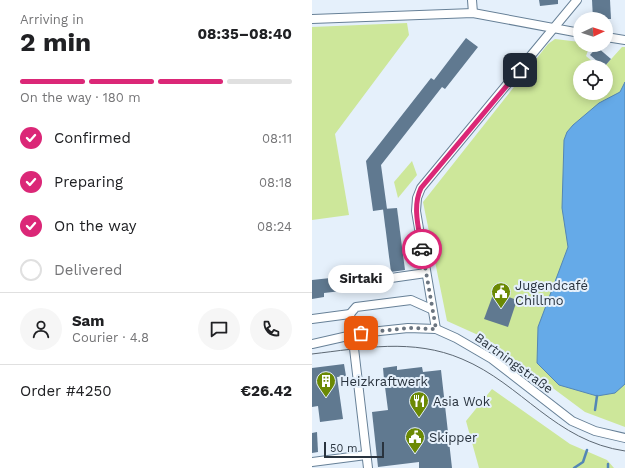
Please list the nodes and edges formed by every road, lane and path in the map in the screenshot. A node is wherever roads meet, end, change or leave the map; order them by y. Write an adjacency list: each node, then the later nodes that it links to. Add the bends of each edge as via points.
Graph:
1 (472, 0): 3 (street)
2 (577, 0): 5 (street)
3 (473, 13): 4 (street); 5 (street)
4 (312, 19)
5 (553, 29): 6 (street); 9 (street, via 421,188 416,211)
6 (573, 32)
7 (613, 38): 8 (street)
8 (625, 40)
9 (426, 273): 10 (street); 11 (street)
10 (391, 278)
11 (431, 309): 12 (street, via 411,300 356,307); 14 (street)
12 (350, 314): 13 (street); 15 (street)
13 (312, 319)
14 (436, 329): 15 (street, Bartningstraße, via 408,328); 17 (street, Bartningstraße, via 492,359 572,421 595,431)
15 (353, 335): 16 (street, Bartningstraße); 18 (street)
16 (312, 344)
17 (625, 438)
18 (366, 455): 19 (street); 20 (street)
19 (312, 462)
20 (368, 468)

